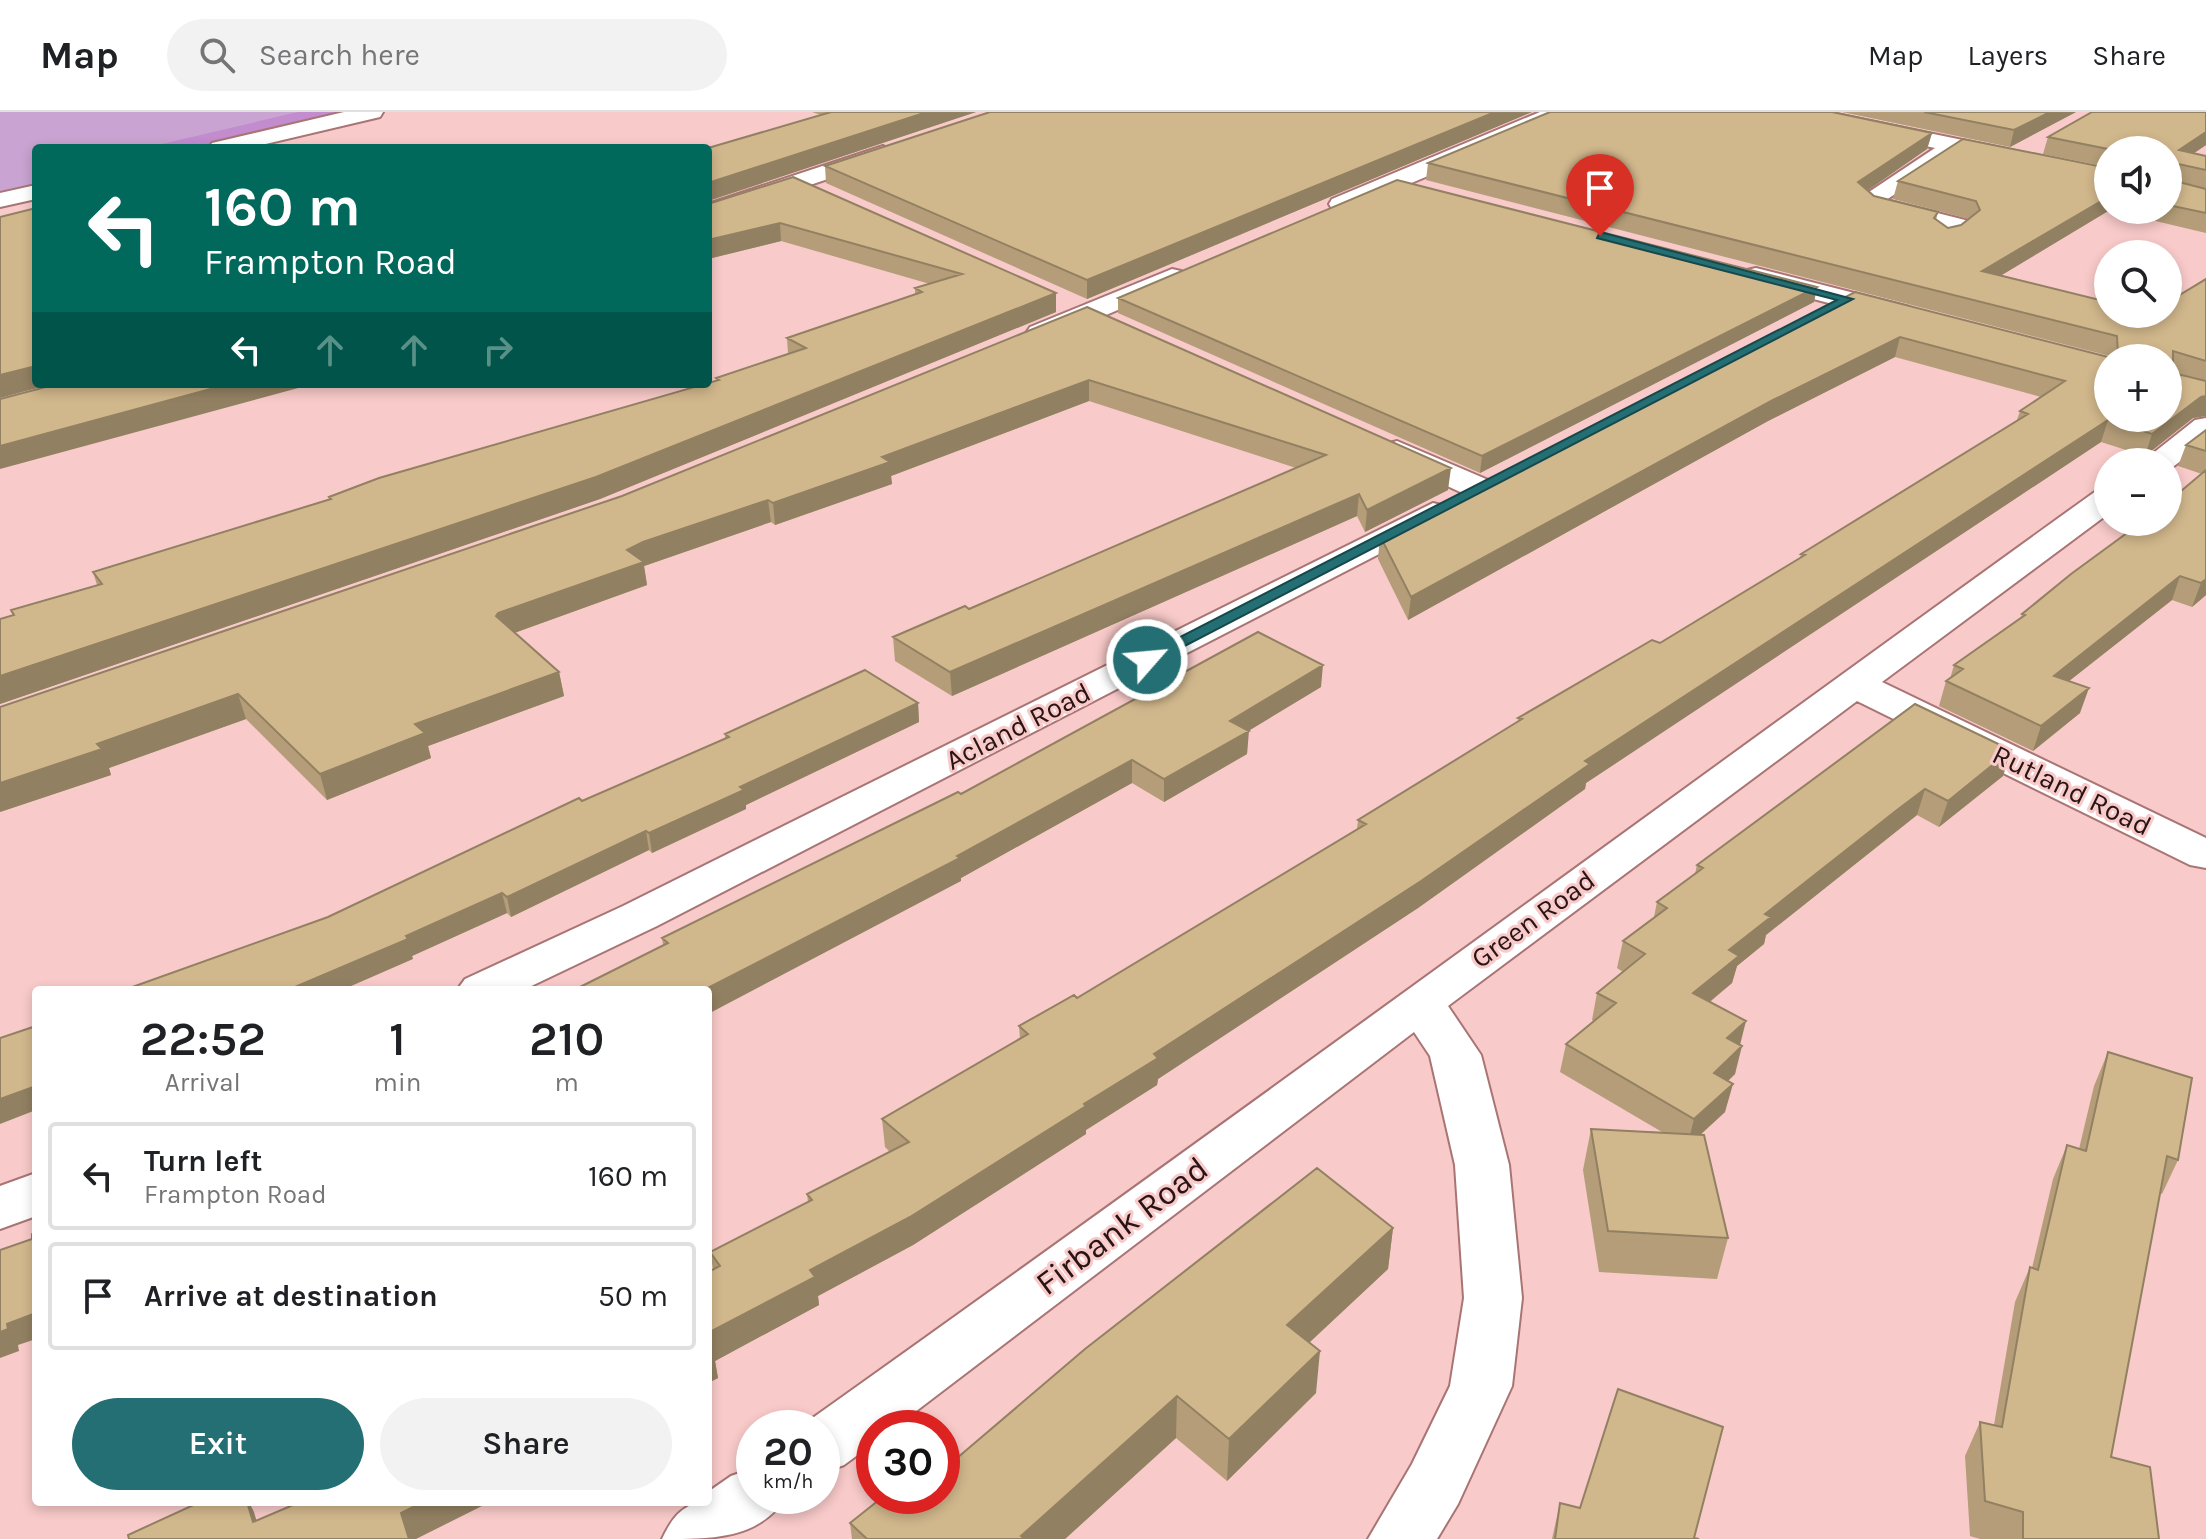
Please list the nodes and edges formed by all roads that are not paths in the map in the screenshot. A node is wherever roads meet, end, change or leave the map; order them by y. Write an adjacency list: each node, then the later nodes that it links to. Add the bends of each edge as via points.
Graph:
1 (372, 112): 5 (street)
2 (1559, 112): 11 (street)
3 (1795, 112): 6 (street)
4 (2040, 143): 8 (street)
5 (237, 144)
6 (1956, 144): 8 (street); 18 (street, via 1869,200 1960,226)
7 (909, 145): 10 (street)
8 (2016, 156): 9 (street)
9 (2094, 174)
10 (796, 182): 15 (street); 16 (street)
11 (1394, 182): 13 (street); 17 (street)
12 (32, 193): 14 (street)
13 (1439, 193)
14 (0, 200)
15 (838, 201)
16 (712, 211)
17 (1307, 219)
18 (1945, 236)
19 (1205, 262): 24 (street)
20 (1727, 268): 21 (street)
21 (1847, 299): 22 (street); 23 (street)
22 (1924, 319)
23 (1805, 321)
24 (1018, 342)
25 (2206, 427): 27 (street)
26 (1369, 438): 31 (street, Acland Road, via 1495,482 654,909)
27 (2177, 448)
28 (2094, 508): 29 (street, Green Road)
29 (1852, 683): 30 (street, Rutland Road); 32 (street, Green Road)
30 (2206, 855)
31 (490, 986)
32 (1420, 1002): 35 (street, Firbank Road); 38 (street, via 1455,1055 1482,1165 1493,1298 1481,1386 1435,1484)
33 (32, 1196): 34 (street)
34 (0, 1208)
35 (840, 1433)
36 (736, 1509): 37 (street)
37 (695, 1539)
38 (1401, 1539)

